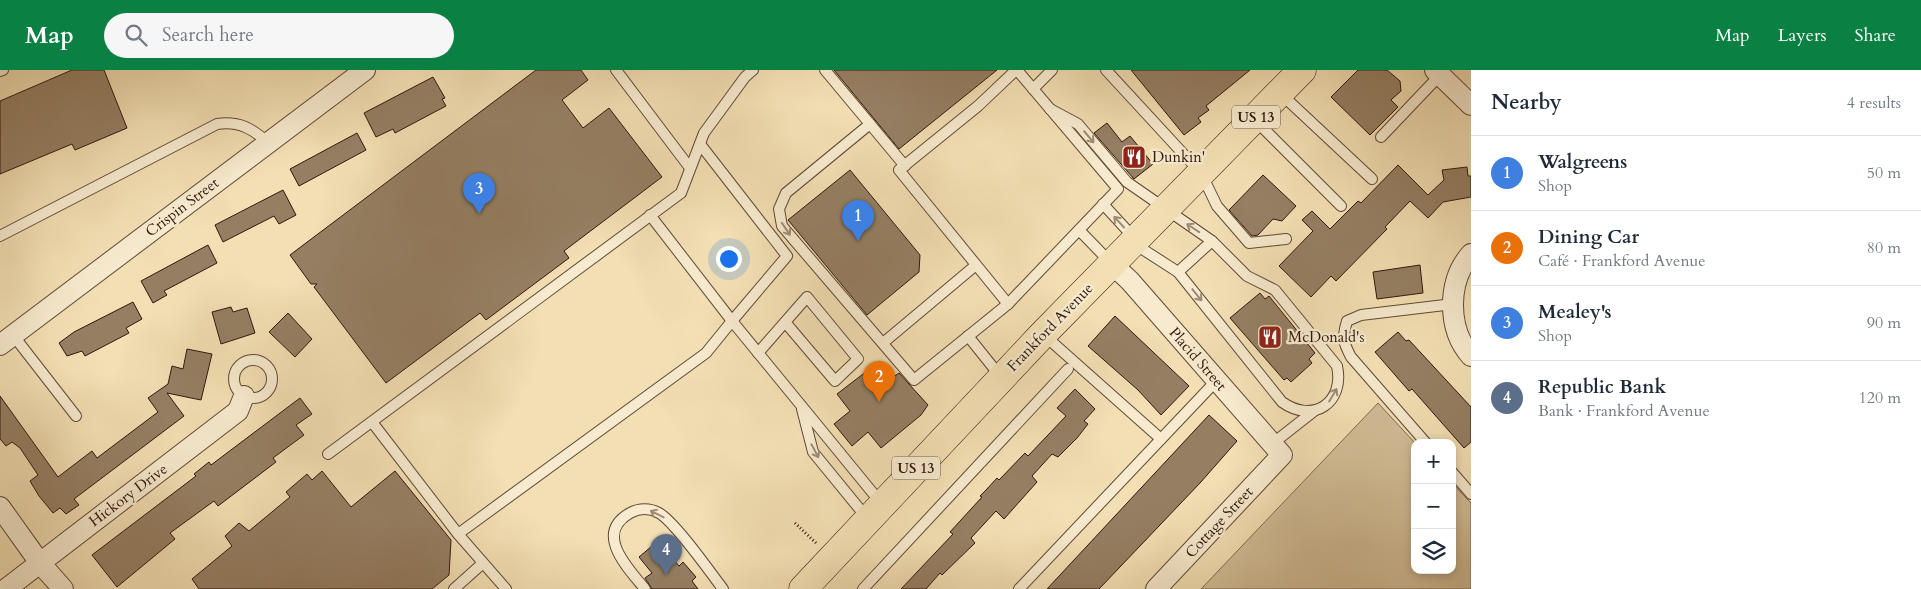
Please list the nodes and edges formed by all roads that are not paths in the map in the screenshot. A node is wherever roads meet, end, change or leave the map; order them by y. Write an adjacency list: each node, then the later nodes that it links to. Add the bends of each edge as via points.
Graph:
1 (365, 70): 17 (street, Crispin Street)
2 (616, 70): 20 (lane)
3 (753, 70): 18 (lane, via 726,102)
4 (825, 70): 15 (lane)
5 (1017, 70): 10 (lane); 19 (lane)
6 (1052, 70): 10 (lane)
7 (1106, 70): 21 (lane)
8 (1302, 70): 11 (main road, Frankford Avenue / US 13)
9 (1438, 72): 12 (street); 16 (lane)
10 (1033, 89): 13 (lane)
11 (1280, 93): 14 (main road, Frankford Avenue / US 13); 22 (lane)
12 (1471, 105)
13 (1050, 109): 23 (lane, via 1118,189); 25 (lane, one-way to 25, via 1078,124 1127,182)
14 (1254, 119): 21 (main road, Frankford Avenue / US 13); 24 (lane)
15 (870, 124): 19 (lane); 43 (lane, one-way to 43, via 792,187 781,200 779,217 782,226)
16 (1381, 137)
17 (268, 143): 28 (lane, via 245,125 217,124); 42 (street, Crispin Street)
18 (700, 144): 20 (lane); 38 (lane, via 787,256)
19 (905, 166): 34 (lane, via 899,170)
20 (690, 168): 26 (lane, via 681,192)
21 (1201, 173): 25 (main road, Frankford Avenue / US 13); 29 (lane, via 1217,206 1249,243)
22 (1372, 179)
23 (1103, 204): 27 (lane); 30 (lane, one-way to 23)
24 (1341, 206)
25 (1165, 210): 30 (main road, Frankford Avenue / US 13); 31 (lane, one-way to 25)
26 (650, 215): 38 (lane); 53 (lane)
27 (1078, 230): 33 (lane); 36 (lane)
28 (0, 236)
29 (1286, 239)
30 (1134, 241): 33 (main road, Frankford Avenue / US 13); 35 (lane)
31 (1212, 241): 35 (lane); 51 (lane, one-way to 31, via 1332,399 1338,388 1337,366 1275,290 1246,276)
32 (1471, 254): 37 (street, via 1457,280)
33 (1112, 264): 40 (main road, Frankford Avenue / US 13); 48 (street, Placid Street)
34 (976, 265): 36 (lane); 43 (lane)
35 (1178, 272): 51 (lane, one-way to 51, via 1282,402 1291,409)
36 (1008, 304): 41 (lane)
37 (1453, 304): 45 (street, via 1455,324); 55 (lane, via 1361,314 1347,321 1344,332 1343,342 1351,358)
38 (732, 321): 44 (lane); 62 (lane, via 706,353)
39 (785, 322): 39 (lane, via 807,297 858,359 835,381); 44 (lane)
40 (1043, 334): 47 (main road, Frankford Avenue / US 13); 54 (lane)
41 (968, 336): 43 (lane, via 914,380); 47 (lane)
42 (6, 340): 52 (lane)
43 (883, 343)
44 (758, 353): 50 (lane)
45 (1471, 356)
46 (1068, 369): 72 (lane)
47 (1001, 378): 61 (main road, Frankford Avenue / US 13)
48 (1217, 380): 54 (lane); 56 (street, Placid Street)
49 (244, 396): 63 (street, Hickory Drive, via 238,411)
50 (801, 405): 61 (lane); 61 (lane, one-way to 61, via 813,452)
51 (1314, 411): 56 (lane)
52 (76, 416)
53 (372, 422): 57 (lane); 62 (lane)
54 (1161, 439): 73 (lane)
55 (1422, 439)
56 (1277, 450): 74 (street, Cottage Street)
57 (328, 454)
58 (1456, 477): 59 (lane)
59 (1471, 494)
60 (0, 507): 63 (street)
61 (875, 512): 71 (main road, Frankford Avenue / US 13)
62 (458, 534): 64 (lane)
63 (40, 563): 65 (street, Hickory Drive); 66 (street)
64 (483, 563): 67 (lane); 68 (lane)
65 (6, 589)
66 (63, 589)
67 (454, 589)
68 (506, 589)
69 (645, 589): 70 (lane, one-way to 69, via 667,520 651,510 641,509 624,517 618,524 614,543 622,560)
70 (723, 589)
71 (803, 589)
72 (863, 589)
73 (1019, 589)
74 (1156, 589)

